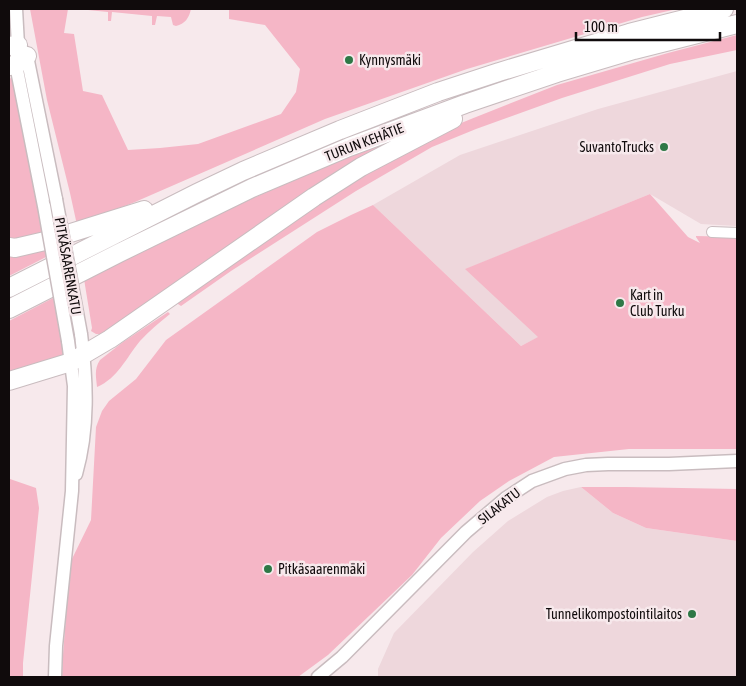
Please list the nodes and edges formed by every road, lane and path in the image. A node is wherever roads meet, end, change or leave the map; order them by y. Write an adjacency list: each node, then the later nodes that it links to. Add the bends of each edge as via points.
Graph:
1 (16, 9): 4 (street, PITKÄSAARENKATU)
2 (724, 9): 6 (highway, TURUN KEHÄTIE, via 629,32 438,92 242,171)
3 (737, 24): 5 (highway, TURUN KEHÄTIE, via 634,50)
4 (16, 56): 12 (street, PITKÄSAARENKATU, bridge, via 68,341); 12 (street, PITKÄSAARENKATU, bridge, via 56,199 81,334)
5 (506, 90): 11 (highway, TURUN KEHÄTIE, via 349,147 252,188); 12 (highway, via 361,167)
6 (197, 193): 9 (highway, via 45,241); 10 (highway, TURUN KEHÄTIE)
7 (712, 232): 8 (street)
8 (737, 233)
9 (9, 247)
10 (9, 288)
11 (9, 309)
12 (78, 359): 13 (highway); 15 (street, PITKÄSAARENKATU, via 74,386 72,491)
13 (9, 381)
14 (737, 461): 16 (street, SILAKATU, via 586,465 532,481 466,532 342,657)
15 (55, 677)
16 (318, 677)

